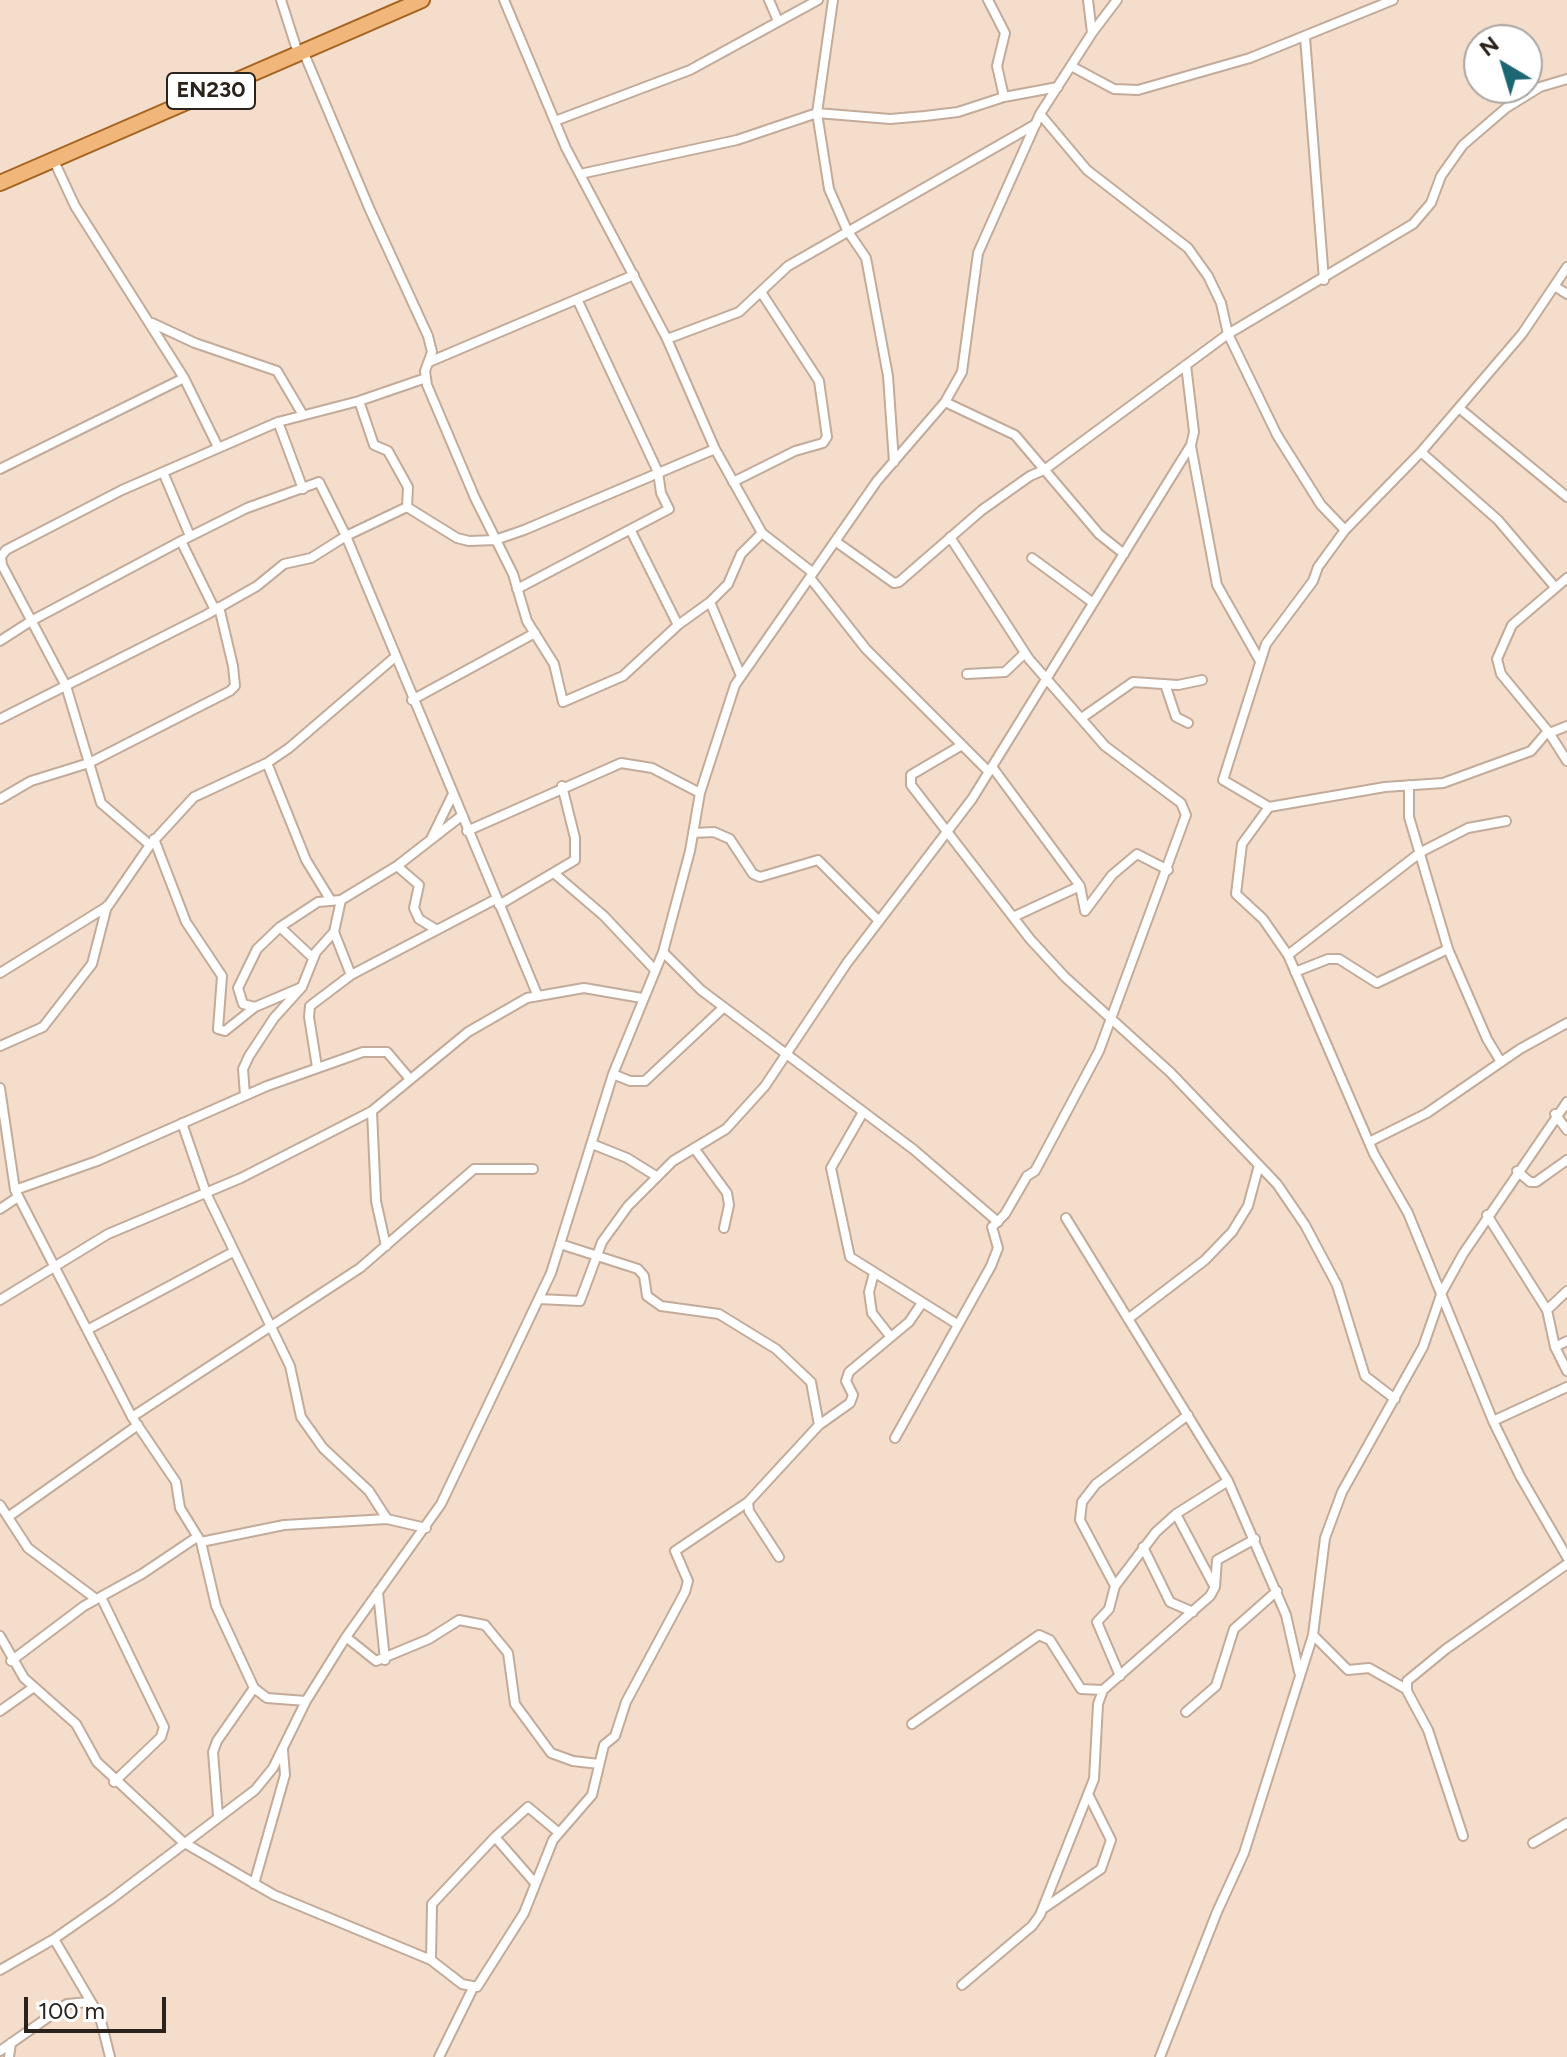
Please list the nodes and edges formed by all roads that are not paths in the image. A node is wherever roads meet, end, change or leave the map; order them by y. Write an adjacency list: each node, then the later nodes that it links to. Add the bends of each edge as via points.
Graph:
1 (281, 0): 14 (street)
2 (422, 0): 14 (main road, EN230)
3 (504, 0): 21 (street)
4 (769, 0): 11 (street)
5 (818, 0): 11 (street)
6 (833, 0): 19 (street)
7 (988, 0): 18 (street, via 1005,33 997,66)
8 (1088, 0): 12 (street)
9 (1117, 0): 12 (street)
10 (1393, 0): 13 (street)
11 (778, 21): 21 (street, via 690,70)
12 (1092, 33): 15 (street)
13 (1305, 37): 15 (street, via 1138,90 1114,89); 29 (street)
14 (301, 52): 23 (main road, EN230); 37 (street, via 428,336)
15 (1071, 66): 17 (street)
16 (1567, 79): 29 (street, via 1540,87 1506,108 1463,145 1413,224)
17 (1058, 87): 18 (street); 20 (street)
18 (1004, 97): 19 (street, via 958,112 890,119)
19 (817, 113): 24 (street, via 737,140); 26 (street, via 827,182)
20 (1040, 114): 22 (street); 35 (street, via 1087,170 1188,248 1221,303)
21 (555, 121): 24 (street)
22 (1036, 123): 26 (street); 42 (street, via 978,253 964,365)
23 (54, 161): 25 (main road, EN230); 34 (street, via 75,206)
24 (580, 174): 28 (street)
25 (0, 183)
26 (847, 230): 31 (street, via 779,272); 50 (street, via 866,258 888,376)
27 (1567, 267): 30 (street)
28 (634, 275): 33 (street); 36 (street)
29 (1324, 280): 35 (street)
30 (1556, 287): 32 (street); 43 (street)
31 (761, 292): 36 (street, via 739,312); 55 (street, via 819,381 827,437)
32 (1567, 293)
33 (577, 299): 37 (street); 54 (street)
34 (151, 323): 39 (street); 44 (street, via 277,371)
35 (1228, 334): 38 (street); 59 (street, via 1277,435 1321,505)
36 (667, 339): 48 (street)
37 (429, 362): 40 (street)
38 (1186, 365): 46 (street); 52 (street)
39 (184, 378): 47 (street); 51 (street)
40 (426, 378): 41 (street); 65 (street)
41 (359, 401): 44 (street); 58 (street, via 374,445 388,451 408,487)
42 (945, 402): 50 (street); 52 (street, via 1015,435)
43 (1459, 408): 49 (street); 57 (street)
44 (303, 415): 45 (street)
45 (278, 422): 47 (street); 56 (street)
46 (1191, 445): 67 (street); 83 (street, via 1217,585)
47 (218, 447): 53 (street)
48 (715, 449): 54 (street); 55 (street)
49 (1421, 452): 59 (street); 72 (street, via 1498,520)
50 (894, 462): 66 (street)
51 (0, 469)
52 (1044, 470): 63 (street); 67 (street, via 1099,534)
53 (163, 472): 64 (street); 68 (street)
54 (658, 472): 60 (street, via 669,509); 65 (street)
55 (733, 482): 61 (street)
56 (303, 489): 62 (street, via 319,482); 64 (street)
57 (1567, 497)
58 (407, 507): 62 (street); 65 (street, via 457,538)
59 (1345, 530): 83 (street, via 1266,644)
60 (631, 531): 73 (street); 78 (street)
61 (762, 533): 70 (street); 74 (street, via 741,554 728,584)
62 (346, 536): 76 (street, via 311,558 284,564); 82 (street)
63 (950, 537): 66 (street, via 894,583); 81 (street)
64 (185, 538): 76 (street); 77 (street)
65 (495, 540): 73 (street)
66 (835, 541): 70 (street)
67 (1124, 554): 75 (street)
68 (1, 557): 77 (street)
69 (1032, 558): 75 (street)
70 (812, 576): 86 (street); 96 (street, via 866,649)
71 (1567, 578): 72 (street)
72 (1555, 587): 95 (street, via 1512,625 1497,659 1501,674)
73 (517, 589): 79 (street)
74 (710, 602): 78 (street); 86 (street)
75 (1092, 602): 85 (street)
76 (217, 608): 89 (street); 98 (street, via 229,640 235,686)
77 (31, 621): 80 (street); 89 (street)
78 (678, 625): 79 (street, via 623,676 563,702 554,664)
79 (535, 633): 90 (street)
80 (0, 641)
81 (1025, 653): 84 (street, via 1005,672); 85 (street)
82 (395, 657): 90 (street); 99 (street)
83 (1260, 661): 106 (street, via 1223,780)
84 (967, 674)
85 (1046, 674): 91 (street); 100 (street)
86 (741, 676): 103 (street)
87 (1202, 680): 88 (street)
88 (1165, 684): 91 (street, via 1133,682); 93 (street, via 1176,717)
89 (66, 686): 92 (street); 98 (street)
90 (412, 700): 104 (street)
91 (1083, 717): 116 (street, via 1105,746 1185,808 1185,824)
92 (0, 719)
93 (1188, 723)
94 (1567, 726): 95 (street)
95 (1548, 733): 97 (street); 101 (street, via 1531,751 1491,768 1443,783)
96 (962, 745): 100 (street); 111 (street, via 919,769 910,780)
97 (1567, 761)
98 (89, 763): 105 (street, via 31,781); 113 (street, via 105,810)
99 (267, 763): 113 (street, via 199,794); 119 (street, via 306,860)
100 (991, 770): 111 (street); 118 (street)
101 (1409, 785): 106 (street); 114 (street, via 1409,817)
102 (562, 786): 103 (street, via 614,765 637,763); 109 (street); 117 (street, via 576,854)
103 (700, 793): 110 (street)
104 (452, 796): 107 (street); 112 (street)
105 (0, 799)
106 (1269, 807): 130 (street, via 1242,844 1236,894 1263,919)
107 (460, 817): 109 (street); 112 (street)
108 (1506, 821): 114 (street, via 1468,828)
109 (467, 831): 121 (street)
110 (693, 833): 124 (street, via 714,832 730,839 760,877 818,860); 129 (street)
111 (948, 833): 123 (street); 124 (street)
112 (432, 837): 115 (street)
113 (152, 842): 122 (street); 139 (street, via 186,922 222,976 218,1029 225,1031)
114 (1421, 852): 128 (street); 130 (street)
115 (397, 866): 120 (street); 126 (street, via 419,885 414,908 419,919)
116 (1168, 870): 118 (street, via 1137,854 1112,875 1085,911); 141 (street)
117 (555, 874): 121 (street); 132 (street)
118 (1080, 886): 123 (street)
119 (330, 899): 120 (street); 125 (street)
120 (341, 900): 127 (street)
121 (498, 902): 126 (street); 137 (street)
122 (108, 906): 134 (street); 143 (street, via 92,964 43,1027)
123 (1013, 917): 141 (street, via 1065,977)
124 (879, 921): 144 (street)
125 (280, 927): 131 (street); 139 (street, via 257,949 242,977 240,996)
126 (437, 930): 135 (street)
127 (334, 932): 131 (street); 135 (street)
128 (1448, 949): 133 (street, via 1377,983 1339,959); 145 (street)
129 (663, 952): 132 (street); 140 (street)
130 (1288, 955): 133 (street)
131 (313, 958): 136 (street)
132 (655, 970): 138 (street)
133 (1295, 972): 157 (street)
134 (0, 973)
135 (351, 975): 146 (street, via 310,1006)
136 (302, 987): 139 (street); 150 (street, via 249,1056 243,1069)
137 (537, 994): 138 (street, via 584,988); 148 (street, via 468,1032)
138 (642, 998): 147 (street)
139 (255, 1007)
140 (723, 1008): 144 (street); 147 (street, via 645,1081)
141 (1113, 1020): 162 (street); 171 (street, via 1035,1171)
142 (1567, 1023): 145 (street)
143 (0, 1046)
144 (786, 1056): 153 (street); 159 (street, via 733,1122)
145 (1501, 1062): 157 (street, via 1427,1113)
146 (317, 1067): 148 (street, via 363,1052 387,1052); 150 (street)
147 (613, 1074): 158 (street)
148 (410, 1079): 152 (street)
149 (0, 1088): 160 (street)
150 (245, 1095): 155 (street)
151 (1567, 1102): 154 (street)
152 (372, 1111): 166 (street); 174 (street, via 376,1201)
153 (862, 1114): 171 (street, via 913,1149); 178 (street, via 833,1162 831,1176 850,1257)
154 (1555, 1114): 156 (street); 164 (street)
155 (182, 1123): 166 (street); 167 (street)
156 (1567, 1130)
157 (1369, 1142): 180 (street)
158 (592, 1144): 165 (street); 173 (street)
159 (694, 1148): 165 (street); 172 (street, via 727,1193)
160 (5, 1152): 167 (street)
161 (1567, 1160): 164 (street, via 1536,1182)
162 (1259, 1165): 185 (street, via 1248,1206 1232,1232 1205,1260); 194 (street, via 1320,1250 1337,1285 1365,1376)
163 (533, 1169): 174 (street, via 474,1169)
164 (1517, 1171): 169 (street)
165 (656, 1176): 176 (street)
166 (206, 1193): 175 (street); 177 (street, via 108,1234)
167 (17, 1194): 168 (street); 177 (street)
168 (0, 1209)
169 (1487, 1215): 180 (street); 184 (street)
170 (1066, 1218): 185 (street)
171 (998, 1222): 186 (street, via 991,1228 998,1248 991,1266)
172 (724, 1228)
173 (560, 1244): 176 (street); 181 (street)
174 (386, 1246): 187 (street)
175 (233, 1252): 187 (street); 188 (street)
176 (594, 1257): 181 (street, via 578,1303); 198 (street, via 638,1269 647,1296 661,1306 719,1314 776,1349 811,1382)
177 (55, 1267): 182 (street); 188 (street)
178 (874, 1273): 183 (street); 189 (street, via 869,1292 872,1313)
179 (1567, 1291): 184 (street)
180 (1442, 1292): 194 (street, via 1423,1347); 197 (street)
181 (539, 1299): 206 (street, via 455,1479)
182 (0, 1300)
183 (922, 1303): 186 (street); 189 (street)
184 (1547, 1310): 191 (street)
185 (1128, 1319): 195 (street)
186 (957, 1324): 199 (street)
187 (269, 1329): 196 (street); 205 (street, via 290,1366 301,1417 323,1448 369,1491)
188 (87, 1330): 196 (street)
189 (890, 1336): 198 (street, via 849,1372 852,1399)
190 (1567, 1341): 191 (street)
191 (1555, 1347): 192 (street)
192 (1567, 1371)
193 (1567, 1387): 197 (street)
194 (1395, 1399): 219 (street, via 1329,1524)
195 (1188, 1415): 200 (street); 213 (street, via 1096,1484 1082,1502 1080,1520)
196 (135, 1421): 204 (street); 208 (street, via 176,1482 180,1508)
197 (1493, 1421): 211 (street)
198 (819, 1425): 201 (street)
199 (895, 1438)
200 (1228, 1481): 203 (street); 207 (street)
201 (748, 1502): 210 (street); 237 (street, via 675,1551 687,1586)
202 (0, 1505): 204 (street)
203 (1176, 1514): 209 (street); 214 (street)
204 (8, 1517): 217 (street, via 28,1548)
205 (387, 1519): 206 (street); 208 (street, via 284,1525)
206 (426, 1528): 216 (street)
207 (1255, 1539): 214 (street, via 1217,1560); 215 (street)
208 (199, 1540): 217 (street); 229 (street, via 216,1606)
209 (1143, 1547): 213 (street); 218 (street, via 1170,1602)
210 (779, 1557)
211 (1567, 1557)
212 (1567, 1564): 231 (street, via 1446,1649 1407,1681)
213 (1115, 1586): 227 (street, via 1109,1609 1097,1622)
214 (1215, 1587): 218 (street)
215 (1277, 1591): 223 (street); 234 (street, via 1234,1629 1216,1686)
216 (378, 1592): 221 (street); 224 (street)
217 (98, 1598): 225 (street); 238 (street, via 164,1727 161,1737)
218 (1193, 1612): 227 (street)
219 (1313, 1635): 222 (street); 231 (street, via 1348,1670 1369,1668)
220 (0, 1636): 225 (street)
221 (346, 1637): 224 (street, via 368,1657); 232 (street)
222 (1309, 1646): 223 (street); 226 (street)
223 (1293, 1652): 226 (street)
224 (385, 1660): 237 (street, via 459,1620 485,1625 508,1653 515,1704 551,1753)
225 (11, 1661): 228 (street)
226 (1300, 1673): 261 (street, via 1244,1853)
227 (1120, 1676): 230 (street)
228 (34, 1687): 233 (street); 238 (street, via 76,1724)
229 (254, 1688): 232 (street, via 273,1700); 240 (street, via 213,1752)
230 (1103, 1690): 235 (street, via 1081,1689 1050,1640 1039,1635); 239 (street)
231 (1407, 1691): 243 (street, via 1428,1730)
232 (306, 1701): 236 (street)
233 (0, 1711)
234 (1186, 1712)
235 (912, 1724)
236 (283, 1749): 240 (street, via 255,1790); 248 (street, via 285,1775)
237 (599, 1764): 242 (street, via 592,1795)
238 (114, 1782): 245 (street)
239 (1089, 1796): 249 (street); 249 (street, via 1111,1840 1101,1869)
240 (218, 1816): 245 (street)
241 (1567, 1823): 246 (street)
242 (558, 1832): 244 (street, via 528,1807); 247 (street)
243 (1463, 1836)
244 (495, 1837): 247 (street); 251 (street, via 432,1904)
245 (183, 1842): 248 (street); 250 (street)
246 (1533, 1843)
247 (535, 1883): 254 (street, via 513,1933 481,1985)
248 (254, 1884): 251 (street)
249 (1043, 1908): 253 (street, via 1032,1926)
250 (54, 1939): 252 (street); 255 (street)
251 (431, 1960): 254 (street)
252 (0, 1970)
253 (962, 1985)
254 (473, 1988): 260 (street)
255 (89, 2002): 256 (street, via 67,2004); 259 (street, via 100,2017)
256 (11, 2043): 257 (street); 258 (street)
257 (0, 2051)
258 (9, 2057)
259 (110, 2057)
260 (439, 2057)
261 (1160, 2057)

